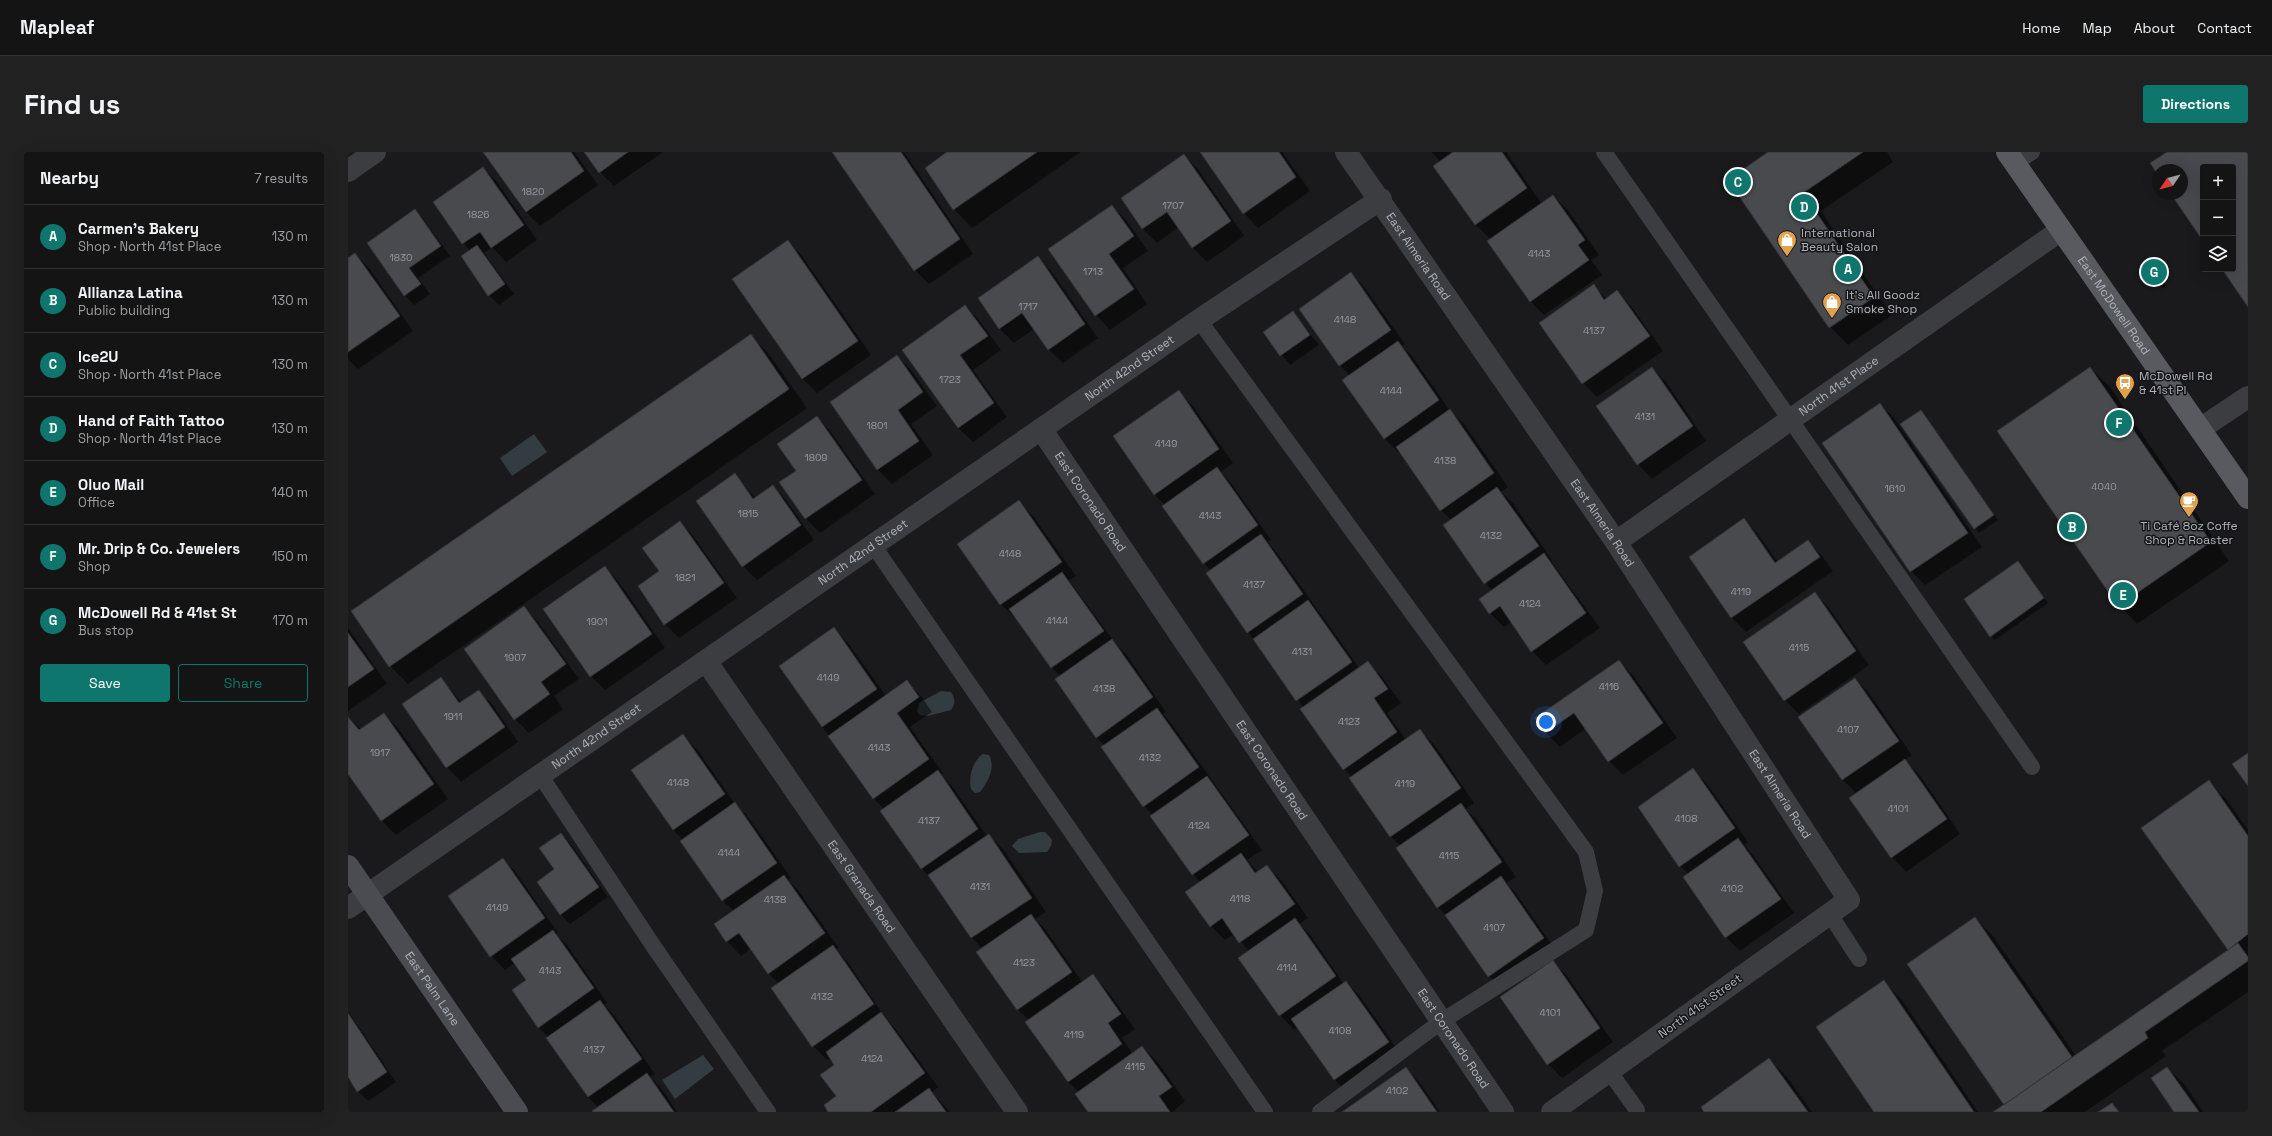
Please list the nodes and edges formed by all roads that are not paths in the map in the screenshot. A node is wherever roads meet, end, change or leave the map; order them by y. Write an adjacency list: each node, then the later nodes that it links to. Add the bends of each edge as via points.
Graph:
1 (375, 152): 5 (street)
2 (1346, 152): 6 (street, East Almeria Road)
3 (1604, 152): 10 (lane)
4 (2018, 156): 7 (main road, East McDowell Road)
5 (348, 171)
6 (1381, 199): 8 (street, North 42nd Street); 14 (street, East Almeria Road)
7 (2061, 230): 10 (street, North 41st Place); 12 (main road, East McDowell Road)
8 (1200, 320): 11 (street, North 42nd Street); 25 (lane, via 1586,852 1595,892 1586,930)
9 (2248, 397): 12 (street)
10 (1792, 420): 14 (street, North 41st Place); 17 (lane)
11 (1041, 429): 15 (street, North 42nd Street); 25 (street, East Coronado Road)
12 (2200, 429): 13 (main road, East McDowell Road)
13 (2248, 498)
14 (1616, 542): 21 (street, East Almeria Road)
15 (873, 545): 16 (street, North 42nd Street); 31 (lane)
16 (706, 661): 18 (street, North 42nd Street); 30 (street, East Granada Road)
17 (2032, 767)
18 (540, 775): 20 (street, North 42nd Street); 29 (lane, via 658,954)
19 (348, 866): 20 (street, East Palm Lane)
20 (368, 894): 22 (street, North 42nd Street); 28 (street, East Palm Lane)
21 (1849, 900): 23 (street, North 41st Street)
22 (348, 908)
23 (1829, 913): 24 (lane); 26 (street, North 41st Street)
24 (1859, 959)
25 (1442, 1021): 32 (lane); 33 (street, East Coronado Road)
26 (1610, 1071): 27 (lane); 34 (street, North 41st Street)
27 (1637, 1110)
28 (517, 1112)
29 (768, 1112)
30 (1017, 1112)
31 (1265, 1112)
32 (1320, 1112)
33 (1503, 1112)
34 (1552, 1112)

